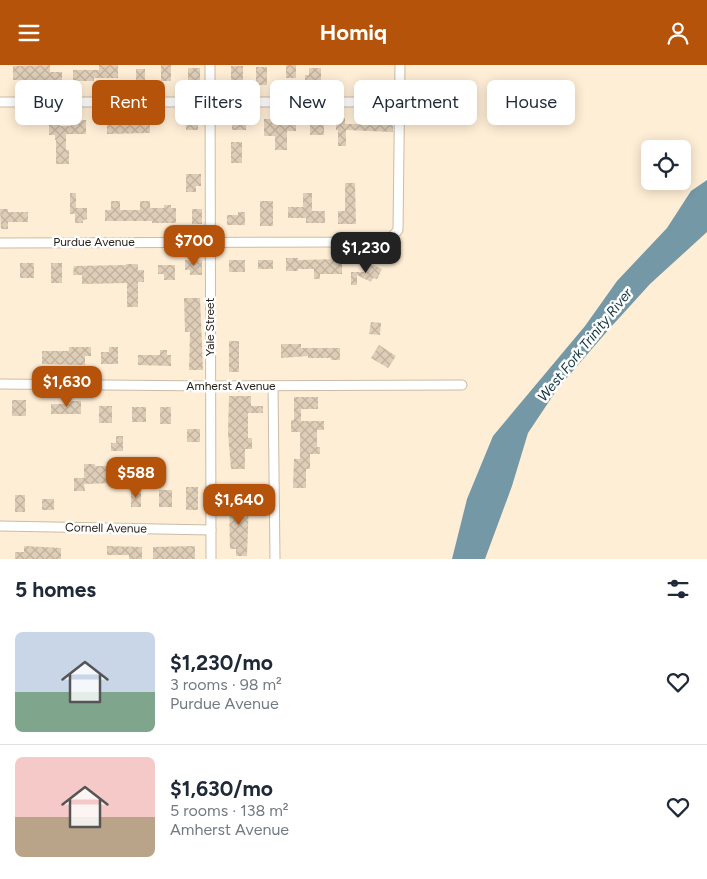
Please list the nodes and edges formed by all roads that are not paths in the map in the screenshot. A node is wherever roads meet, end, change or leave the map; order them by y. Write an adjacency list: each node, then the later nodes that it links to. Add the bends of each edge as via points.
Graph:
1 (210, 65): 3 (street, Yale Street)
2 (400, 65): 4 (street)
3 (210, 80)
4 (400, 80)
5 (0, 101): 6 (street)
6 (175, 101)
7 (260, 101): 8 (street)
8 (354, 102)
9 (210, 125): 11 (street, Yale Street)
10 (400, 125): 11 (street, Purdue Avenue, via 398,230 392,238)
11 (210, 242): 12 (street, Purdue Avenue); 15 (street, Yale Street)
12 (0, 243)
13 (0, 384): 15 (street, Amherst Avenue)
14 (462, 385): 16 (street, Amherst Avenue)
15 (211, 386): 16 (street, Amherst Avenue); 18 (street, Yale Street)
16 (273, 386): 20 (street)
17 (0, 526): 18 (street, Cornell Avenue)
18 (211, 530): 19 (street, Yale Street)
19 (211, 559)
20 (275, 559)

